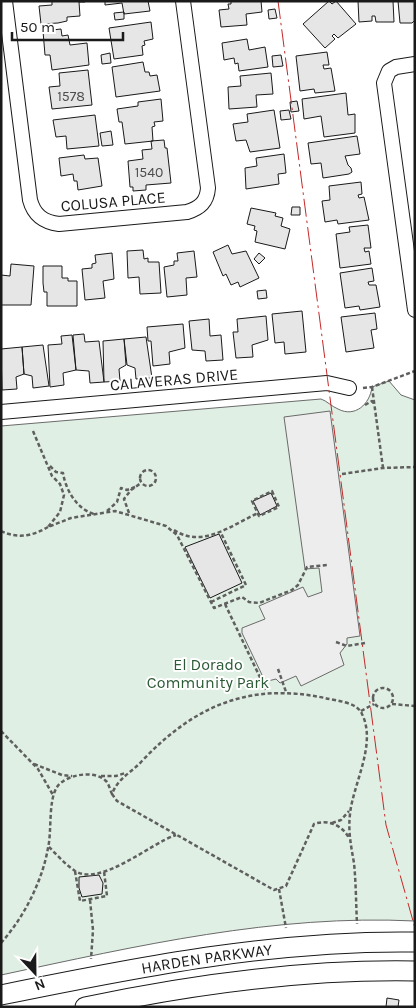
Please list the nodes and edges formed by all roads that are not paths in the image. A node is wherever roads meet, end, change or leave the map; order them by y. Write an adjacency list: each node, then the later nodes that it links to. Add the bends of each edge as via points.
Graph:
1 (5, 1): 2 (street, COLUSA PLACE, via 30,200 39,217 59,224 187,212 198,208 206,199 208,188)
2 (184, 1)
3 (415, 64): 4 (street, via 389,70 384,82)
4 (410, 242): 5 (street)
5 (415, 310)
6 (349, 388): 7 (street, CALAVERAS DRIVE, via 327,384)
7 (1, 412)
8 (415, 942): 10 (street, HARDEN PARKWAY, via 263,949 130,969)
9 (415, 971): 11 (street, HARDEN PARKWAY, via 274,976 189,987)
10 (1, 995)
11 (85, 1007)

